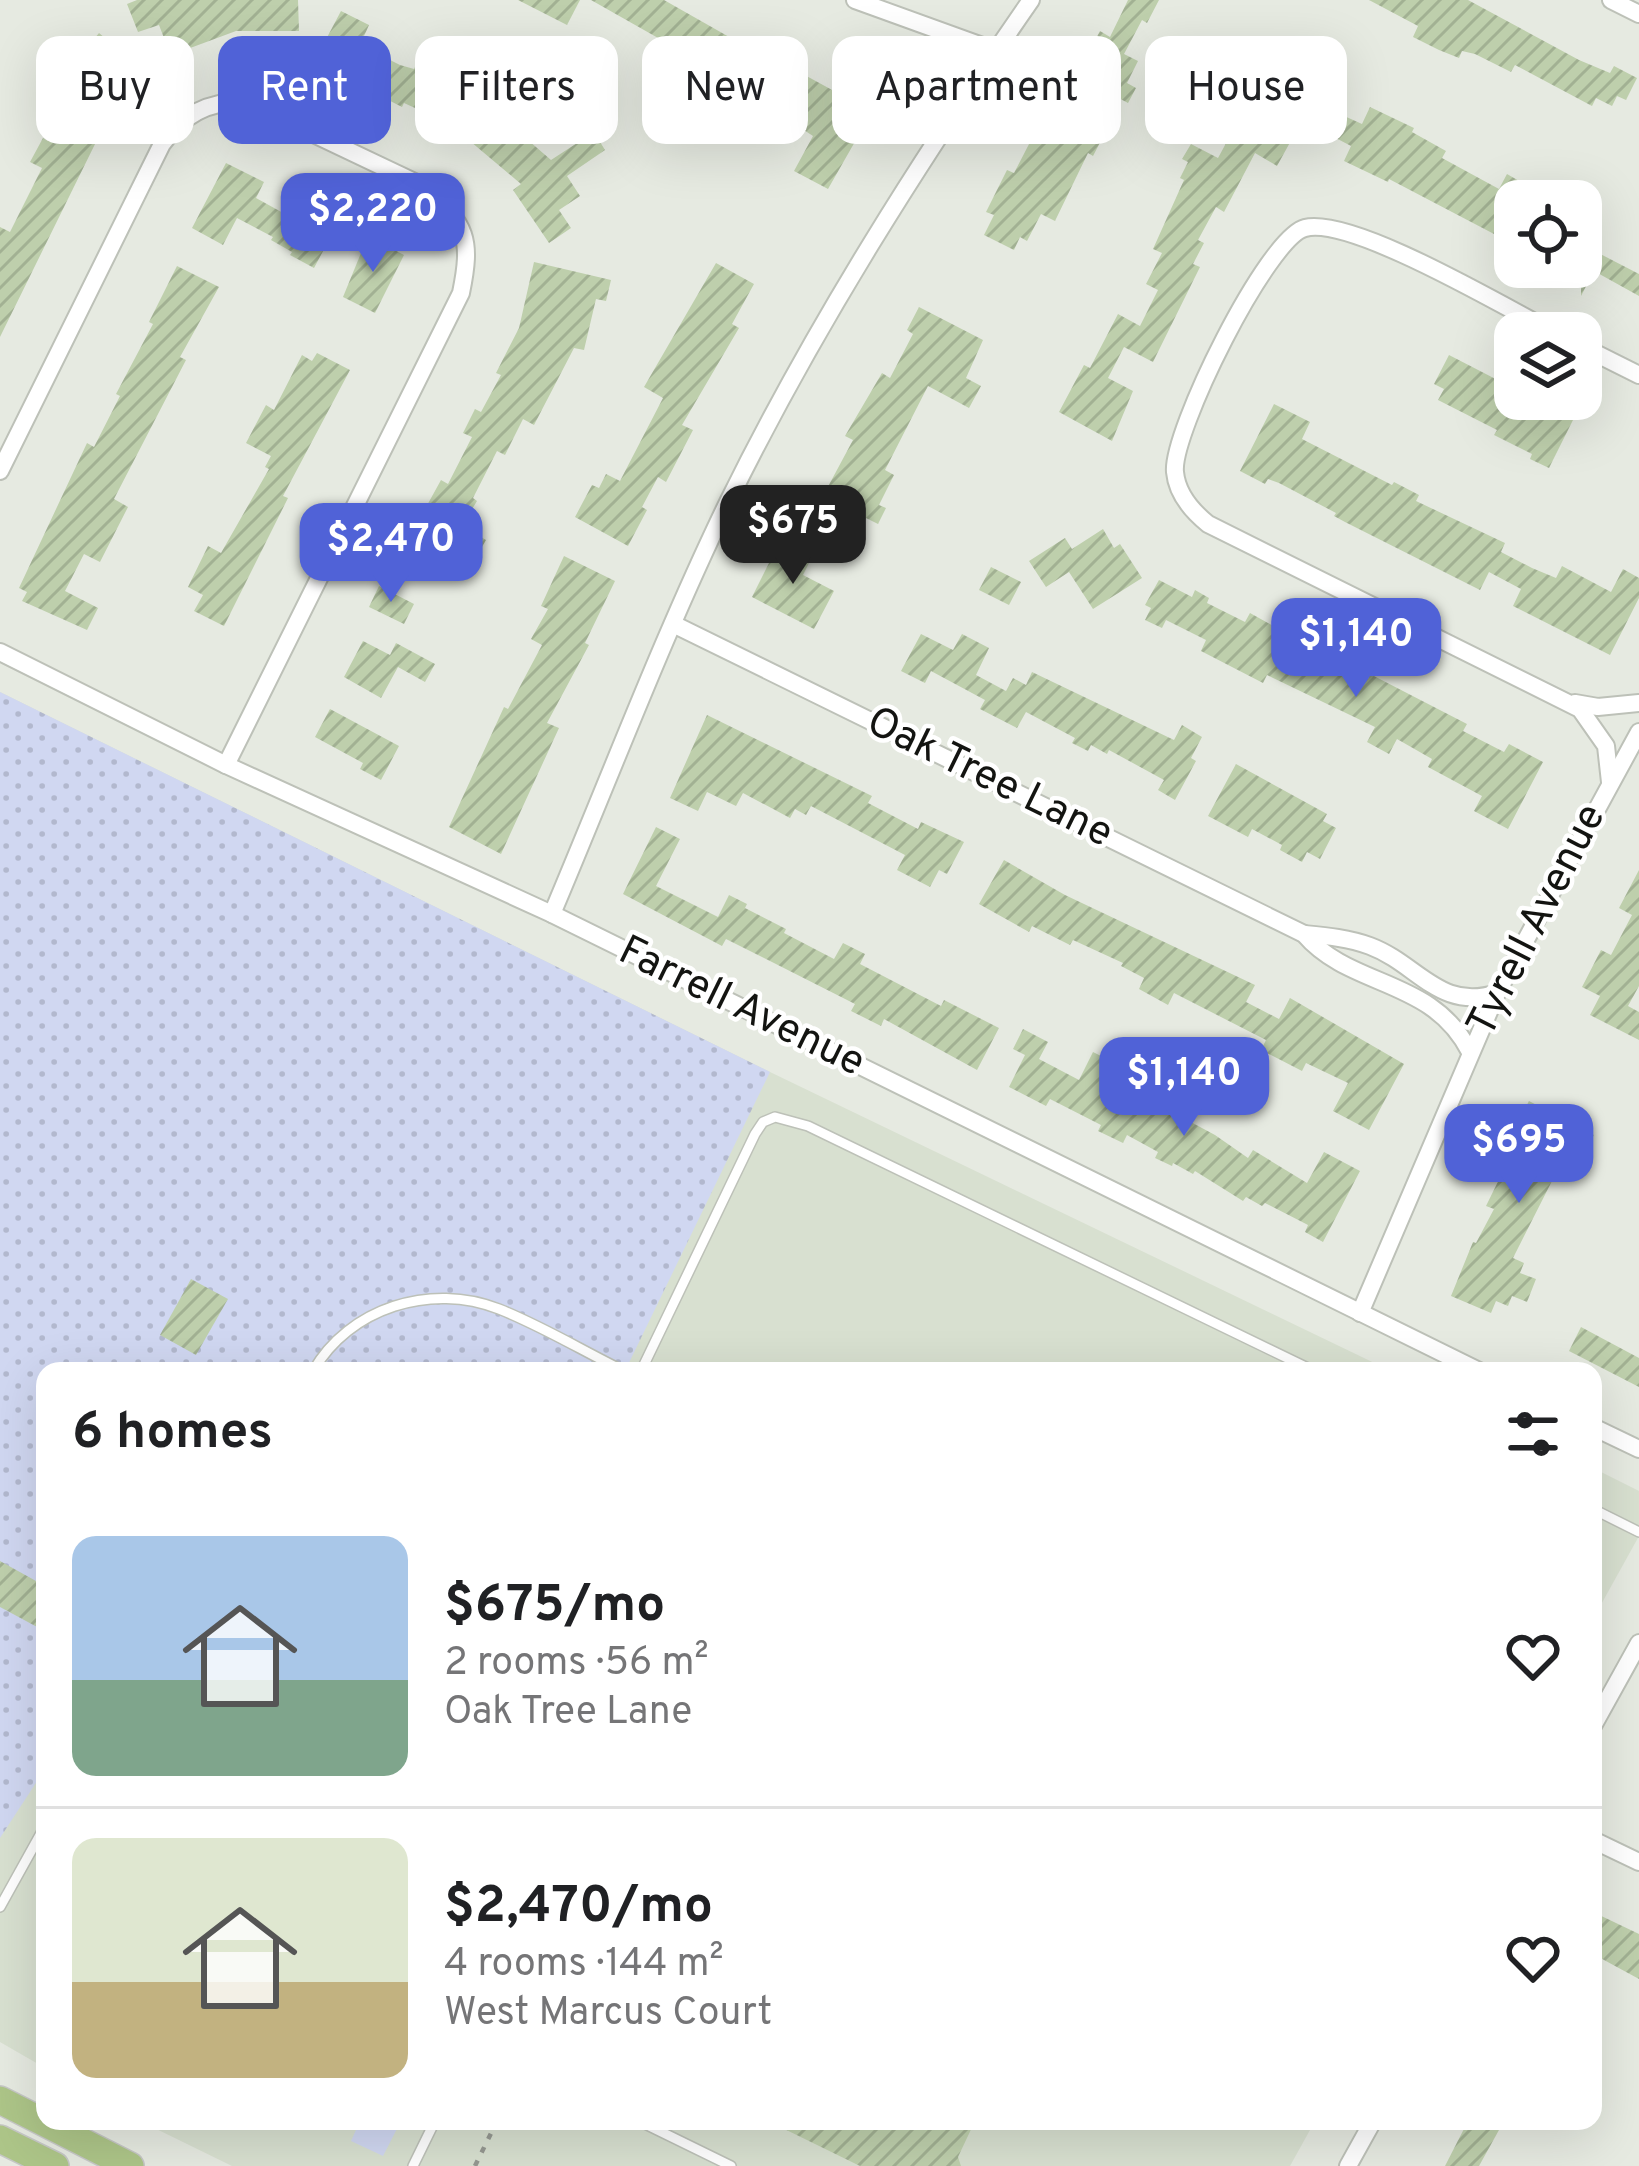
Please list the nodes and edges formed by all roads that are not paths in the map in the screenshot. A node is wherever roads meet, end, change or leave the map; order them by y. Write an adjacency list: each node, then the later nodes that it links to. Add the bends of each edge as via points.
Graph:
1 (855, 0): 5 (street)
2 (1031, 0): 6 (street)
3 (1611, 0): 4 (street)
4 (1639, 14)
5 (955, 36)
6 (1006, 36)
7 (938, 144): 12 (street, via 806,354)
8 (1513, 312): 14 (street, via 1355,232 1306,228 1269,260 1220,348 1176,447 1174,474 1193,512 1230,535)
9 (1602, 356): 10 (street)
10 (1639, 375)
11 (0, 471): 17 (street, via 179,121 219,102 244,101 425,187 447,207 469,254 461,293)
12 (673, 624): 19 (street); 20 (street, Oak Tree Lane)
13 (0, 652): 17 (street, Farrell Avenue)
14 (1552, 693): 15 (street, via 1598,707); 18 (street, via 1599,732)
15 (1639, 703)
16 (1639, 732): 18 (street, Tyrell Avenue)
17 (226, 765): 19 (street, Farrell Avenue)
18 (1610, 782): 21 (street, Tyrell Avenue)
19 (552, 914): 23 (street, Farrell Avenue)
20 (1304, 934): 21 (street, Oak Tree Lane, via 1370,946 1464,999); 22 (street, Oak Tree Lane, via 1322,951 1436,1007)
21 (1497, 993): 22 (street, Tyrell Avenue)
22 (1470, 1052): 23 (street, Tyrell Avenue)
23 (1360, 1313): 28 (street, Farrell Avenue)
24 (318, 1362): 25 (lane, via 360,1320 440,1299 497,1308)
25 (606, 1362)
26 (645, 1362): 27 (lane, via 755,1134 775,1117)
27 (1295, 1362)
28 (1461, 1362)
29 (1602, 1432): 30 (street)
30 (1639, 1450)
31 (1602, 1514): 32 (lane)
32 (1639, 1532)
33 (1639, 1643): 34 (street)
34 (1602, 1710)
35 (1602, 1844): 37 (street)
36 (36, 1845): 38 (lane)
37 (1639, 1862)
38 (0, 1907)
39 (0, 2100): 40 (main road)
40 (36, 2118)
41 (59, 2130): 47 (main road)
42 (431, 2130): 48 (lane)
43 (657, 2130): 49 (lane)
44 (1368, 2130): 50 (street)
45 (0, 2139): 46 (main road)
46 (55, 2166)
47 (130, 2166)
48 (413, 2166)
49 (731, 2166)
50 (1348, 2166)

